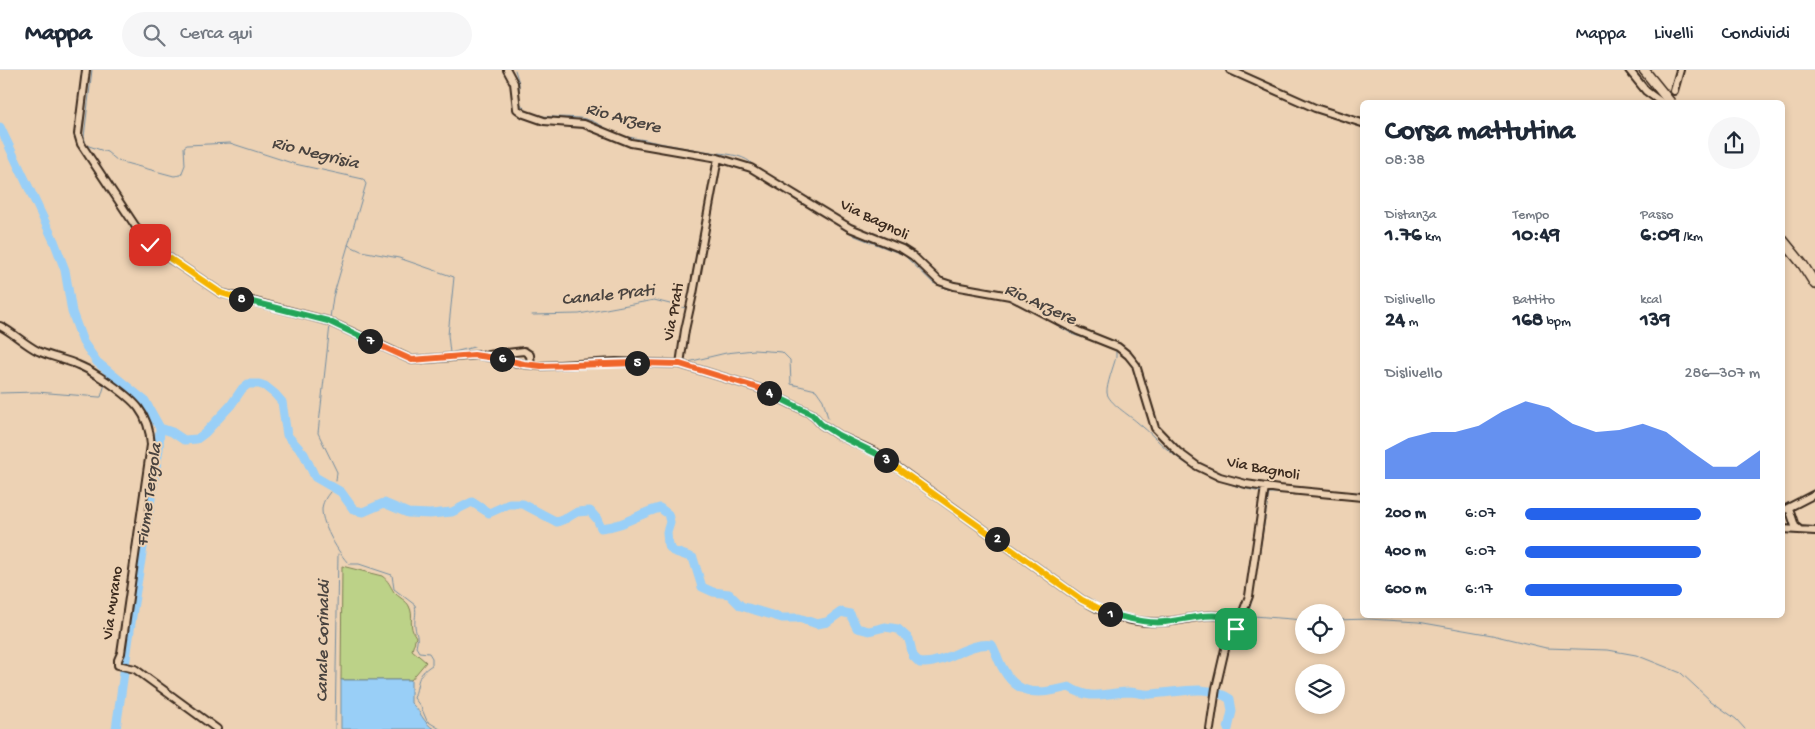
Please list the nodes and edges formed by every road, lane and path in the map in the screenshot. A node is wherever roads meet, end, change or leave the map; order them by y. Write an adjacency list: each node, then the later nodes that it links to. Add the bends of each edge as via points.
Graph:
1 (86, 70): 15 (street, via 78,134 81,144 150,245 221,293 331,323 412,360)
2 (507, 70): 11 (street, Via Bagnoli, via 514,83 517,109 533,118 584,124 631,142)
3 (1230, 70): 10 (street, via 1315,108)
4 (1630, 70): 8 (street, via 1646,91)
5 (1644, 70): 9 (highway)
6 (1680, 70): 7 (street)
7 (1674, 91)
8 (1658, 100)
9 (1668, 100)
10 (1360, 122)
11 (718, 158): 16 (street, Via Prati); 18 (street, Via Bagnoli, via 760,172 850,228 902,249 944,283 1016,298 1078,331 1118,347 1136,365 1152,423 1170,445 1190,462 1212,473)
12 (1785, 244): 13 (highway)
13 (1815, 284)
14 (0, 326): 26 (street, Via Murano, via 35,350 78,364 127,395 139,407 150,432 151,445 118,665 135,669)
15 (484, 355): 17 (street); 17 (street, via 524,351 530,355)
16 (680, 364): 17 (street); 25 (street, Via Prati, via 758,388 812,414 838,435 877,454 1082,600 1109,614 1138,621 1163,622 1193,617)
17 (531, 365)
18 (1265, 487): 20 (street, Via Bagnoli); 25 (street, via 1250,596 1241,614)
19 (1815, 494): 21 (street)
20 (1360, 497)
21 (1786, 510): 23 (street, via 1794,526)
22 (1785, 529): 23 (street)
23 (1801, 530): 24 (street)
24 (1815, 531)
25 (1232, 622): 27 (street)
26 (217, 729)
27 (1210, 729)

